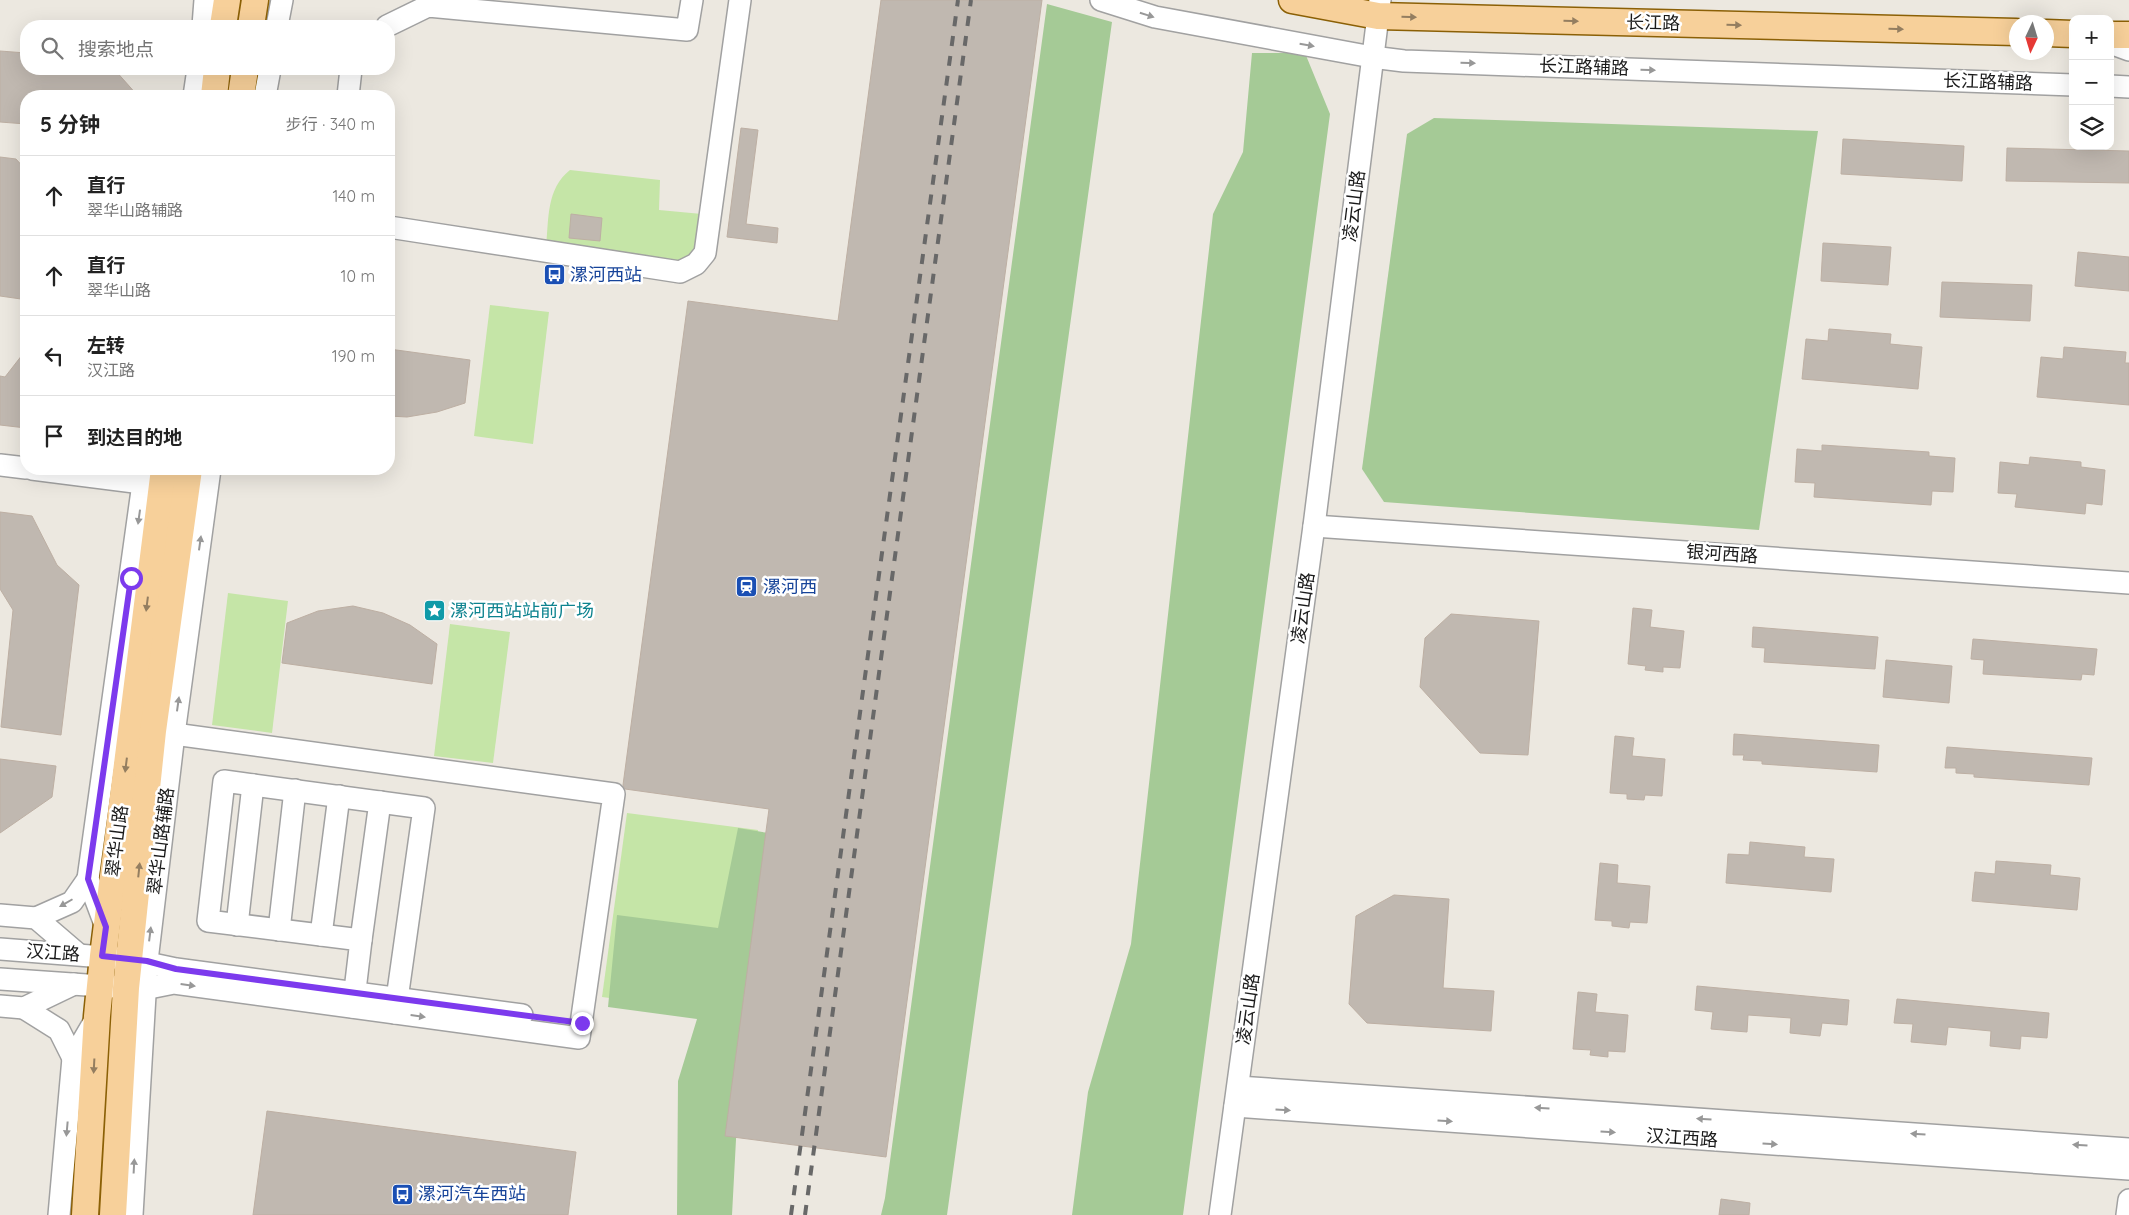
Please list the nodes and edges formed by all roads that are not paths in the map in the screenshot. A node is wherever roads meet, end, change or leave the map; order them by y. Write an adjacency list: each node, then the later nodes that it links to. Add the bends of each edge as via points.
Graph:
1 (205, 0): 10 (street)
2 (227, 0): 11 (main road)
3 (255, 0): 12 (main road)
4 (282, 0): 13 (street)
5 (692, 0): 14 (street, via 687,30 428,6)
6 (740, 0): 36 (street, via 705,253 696,264 680,272)
7 (1101, 0): 22 (street, 长江路辅路, one-way to 22, via 1155,17)
8 (1292, 0): 9 (main road, 长江路)
9 (1379, 8): 15 (main road, 长江路, one-way to 15); 22 (street, 凌云山路)
10 (203, 20)
11 (224, 20)
12 (252, 20)
13 (278, 20)
14 (395, 22)
15 (2009, 32)
16 (2054, 33): 17 (main road)
17 (2069, 34)
18 (2114, 35): 19 (main road)
19 (2129, 35)
20 (2114, 44): 21 (street)
21 (2129, 50)
22 (1372, 57): 28 (street, 长江路辅路, one-way to 28, via 1404,61); 43 (street, 凌云山路)
23 (197, 75): 31 (street)
24 (216, 75): 32 (main road)
25 (244, 75): 33 (main road)
26 (269, 75): 34 (street)
27 (350, 75): 35 (street)
28 (2069, 85)
29 (2114, 86): 30 (street)
30 (2129, 87)
31 (195, 90)
32 (215, 90)
33 (242, 90)
34 (266, 90)
35 (349, 90)
36 (395, 228)
37 (0, 465): 38 (street)
38 (20, 467)
39 (137, 475): 42 (street)
40 (188, 475): 60 (main road, 翠华山路, one-way to 40, via 153,731)
41 (209, 475): 45 (street, 翠华山路辅路, one-way to 41)
42 (154, 476): 50 (street, one-way to 50); 54 (main road, 翠华山路, one-way to 54)
43 (1314, 526): 44 (street, 银河西路); 70 (street, 凌云山路)
44 (2129, 582)
45 (174, 734): 60 (street, 翠华山路辅路, one-way to 45); 65 (street, 汉江路, via 614,794 580,1030)
46 (253, 785): 47 (street); 53 (street); 53 (street, via 224,781 208,921)
47 (296, 790): 48 (street); 55 (street)
48 (339, 796): 49 (street); 56 (street)
49 (380, 802): 57 (street); 65 (street, via 424,808)
50 (88, 879): 52 (street, one-way to 52, via 72,902); 54 (street)
51 (0, 915): 52 (street)
52 (36, 918): 59 (street)
53 (237, 925): 55 (street)
54 (106, 927): 59 (main road, 翠华山路)
55 (279, 930): 56 (street)
56 (321, 935): 57 (street)
57 (361, 940): 64 (street)
58 (0, 949): 59 (street, 汉江路)
59 (90, 955): 60 (street, 汉江路); 62 (main road, 翠华山路)
60 (138, 960): 63 (main road, 翠华山路); 64 (street, 汉江路)
61 (0, 978): 62 (street, 汉江路)
62 (88, 984): 63 (street, 汉江路); 67 (street); 68 (main road, 翠华山路)
63 (135, 988): 64 (street, 汉江路, one-way to 64, via 174,983); 76 (main road, 翠华山路); 77 (street, one-way to 63)
64 (354, 1000): 65 (street, 汉江路)
65 (396, 1005)
66 (0, 1006): 67 (street)
67 (24, 1008): 69 (street, via 59,1030)
68 (97, 1016): 69 (street); 75 (main road, 翠华山路, one-way to 75)
69 (73, 1058): 74 (street, one-way to 74)
70 (1236, 1097): 71 (street, 汉江西路, one-way to 70); 72 (street, 汉江西路, one-way to 72); 78 (street, 凌云山路)
71 (2129, 1149)
72 (2129, 1169)
73 (2129, 1200): 79 (street)
74 (59, 1215)
75 (85, 1215)
76 (113, 1215)
77 (132, 1215)
78 (1220, 1215)
79 (2127, 1215)

